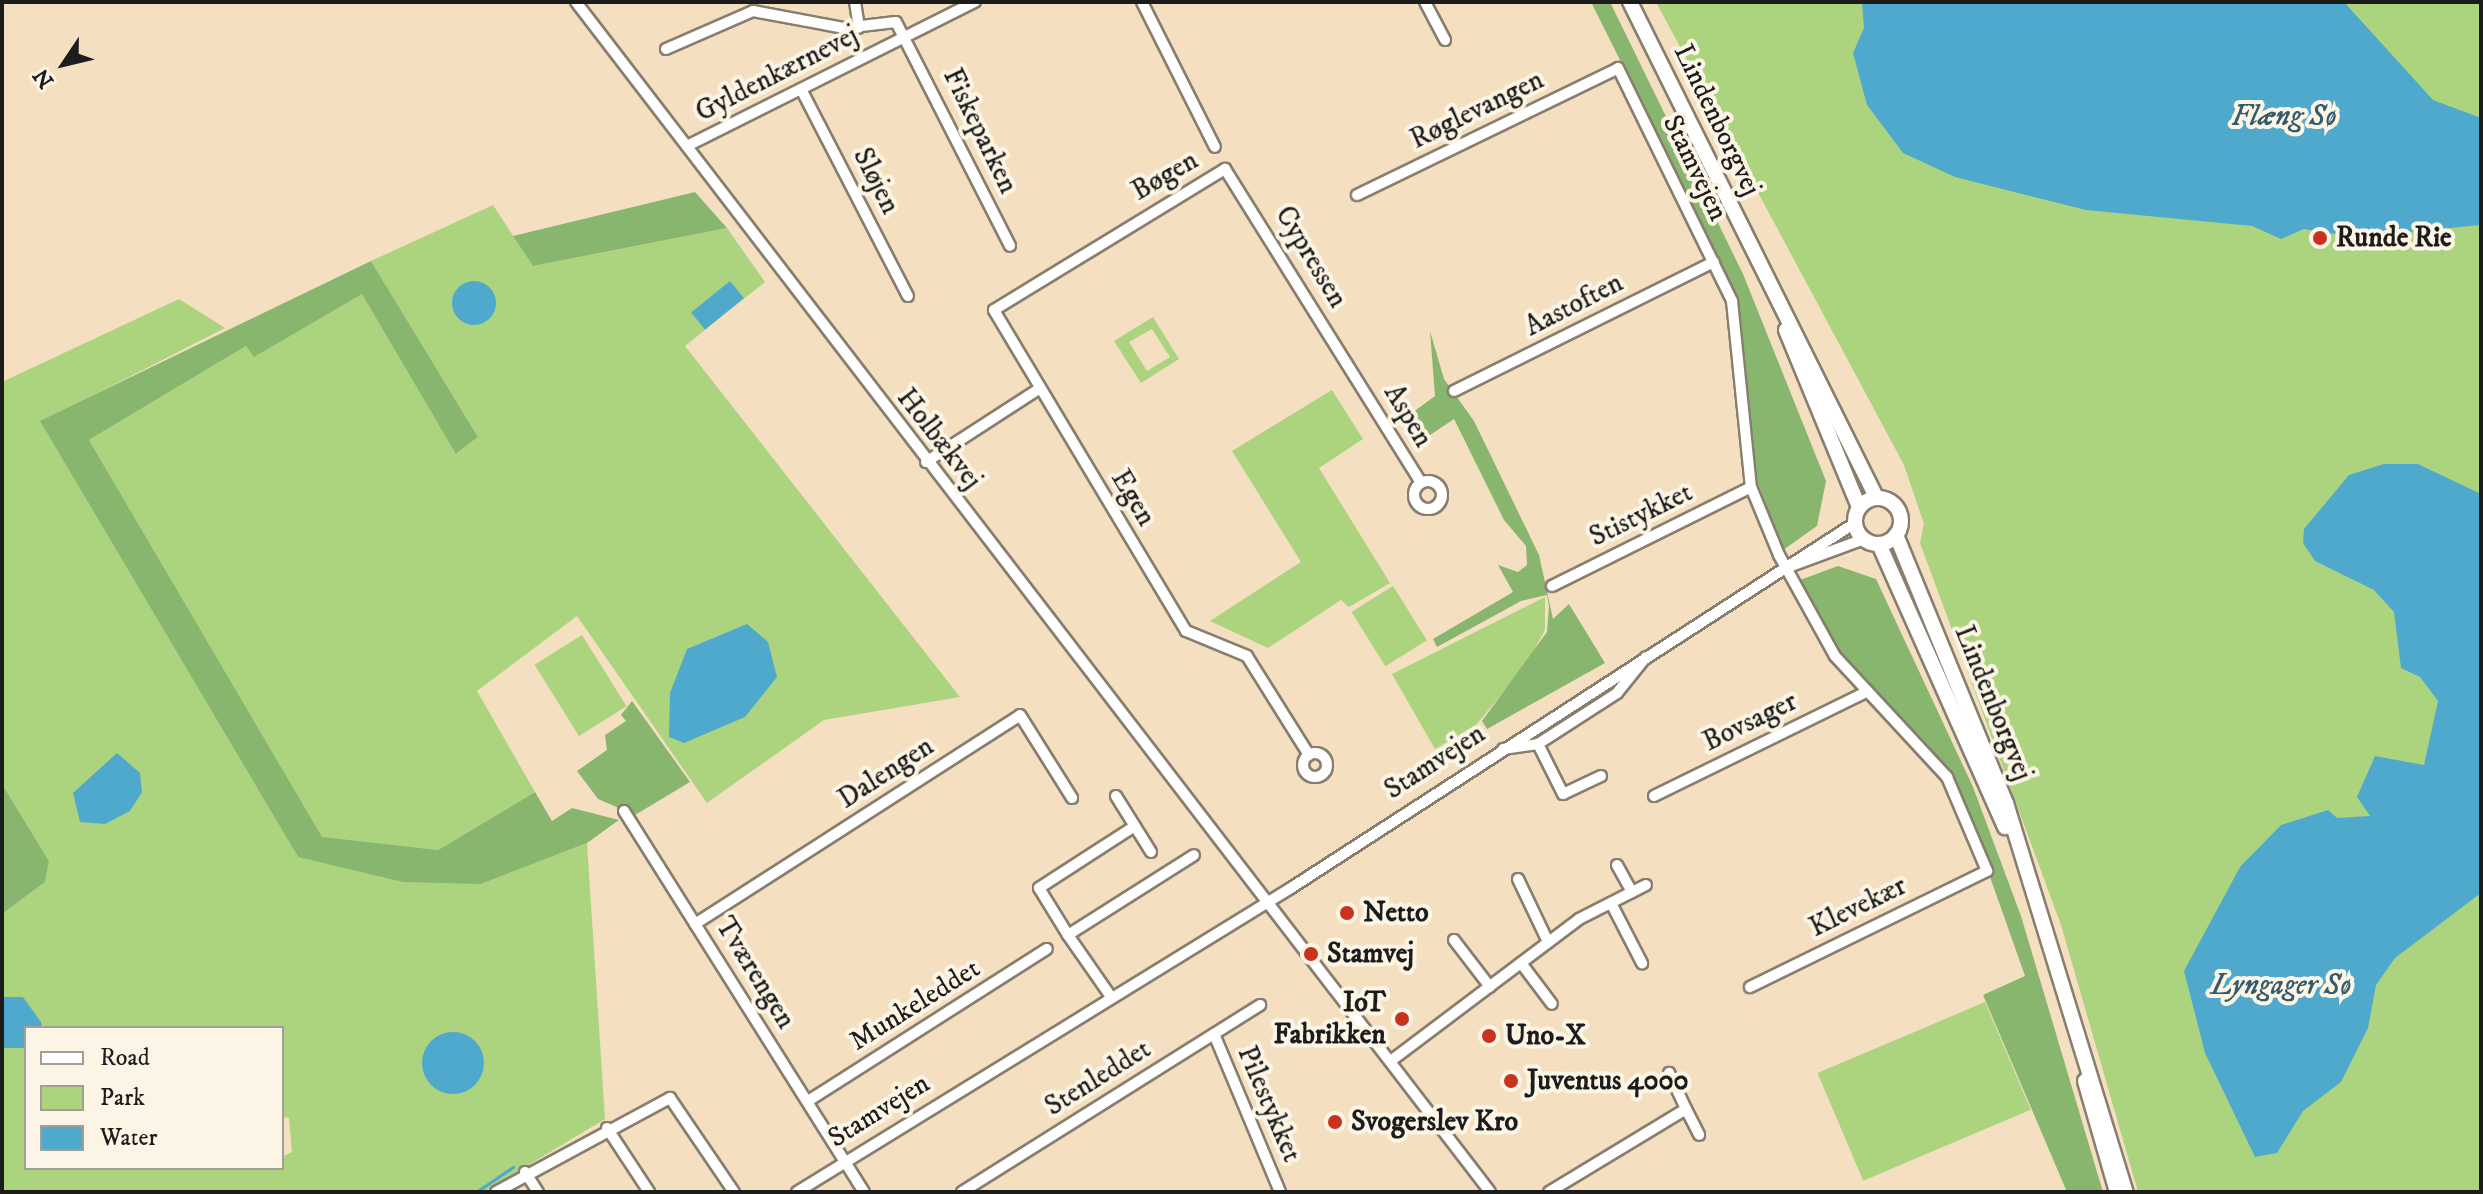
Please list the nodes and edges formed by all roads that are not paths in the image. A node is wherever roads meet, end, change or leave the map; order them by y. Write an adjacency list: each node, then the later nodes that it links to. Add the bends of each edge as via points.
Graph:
1 (576, 2): 13 (street, Holbækvej)
2 (855, 2): 7 (street)
3 (975, 2): 8 (street, Gyldenkærnevej)
4 (1142, 2): 14 (street)
5 (1425, 2): 9 (street)
6 (1630, 2): 18 (main road, Lindenborgvej)
7 (859, 28): 8 (street, via 896,22); 10 (street, via 753,11)
8 (906, 36): 12 (street, Gyldenkærnevej); 17 (street, Fiskeparken)
9 (1445, 40)
10 (666, 49)
11 (1618, 68): 16 (street, Røglevangen); 19 (street, Stamvejen)
12 (801, 89): 13 (street, Gyldenkærnevej); 21 (street, Sløjen)
13 (687, 146): 25 (street, Holbækvej)
14 (1215, 147)
15 (1225, 169): 20 (street, Bøgen); 22 (street, Cypressen)
16 (1357, 195)
17 (1010, 246)
18 (1758, 261): 28 (main road, Lindenborgvej); 29 (main road, Lindenborgvej)
19 (1714, 262): 24 (street, Aastoften); 27 (street, Stamvejen, via 1741,333)
20 (1049, 274): 23 (street, Egen, via 994,310)
21 (908, 296)
22 (1354, 373): 26 (street, Aspen)
23 (1039, 389): 25 (street); 39 (street, Egen, via 1186,631 1256,666)
24 (1454, 391)
25 (926, 462): 54 (street, Holbækvej)
26 (1421, 483)
27 (1751, 487): 33 (street, Stamvejen); 34 (street, Stistykket)
28 (1876, 497): 29 (main road); 31 (main road, via 1900,512)
29 (1859, 507): 30 (main road)
30 (1855, 523): 32 (main road); 33 (street, Stamvejen)
31 (1896, 535): 32 (main road); 53 (main road, Lindenborgvej, via 2006,803)
32 (1871, 542): 33 (street, Stamvejen); 53 (main road, Lindenborgvej)
33 (1785, 567): 35 (street, Stamvejen); 36 (street, Stamvejen, via 1835,656)
34 (1552, 586)
35 (1648, 654): 37 (street, via 1617,693); 38 (street, Stamvejen)
36 (1868, 691): 42 (street, Bovsager); 49 (street, Stamvejen, via 1947,777)
37 (1538, 744): 38 (street); 40 (street, via 1563,794)
38 (1497, 750): 54 (street, Stamvejen)
39 (1309, 755)
40 (1601, 776)
41 (1116, 796): 45 (street)
42 (1654, 796)
43 (1072, 798): 56 (street, Dalengen, via 1020,715)
44 (624, 811): 56 (street, Tværengen)
45 (1135, 826): 46 (street); 57 (street, via 1039,888)
46 (1151, 852)
47 (1194, 855): 57 (street)
48 (1617, 865): 52 (street)
49 (1987, 871): 64 (street, Klevekær)
50 (1518, 879): 59 (street)
51 (1646, 885): 52 (street)
52 (1632, 892): 55 (street)
53 (2034, 893): 69 (main road, Lindenborgvej)
54 (1271, 900): 65 (street, Stamvejen); 70 (street, Holbækvej)
55 (1611, 903): 59 (street); 62 (street)
56 (695, 924): 72 (street, Tværengen)
57 (1068, 935): 65 (street)
58 (1454, 940): 63 (street)
59 (1548, 942): 61 (street)
60 (1047, 949): 72 (street, Munkeleddet)
61 (1521, 963): 63 (street); 66 (street)
62 (1642, 963)
63 (1490, 987): 70 (street)
64 (1750, 987)
65 (1109, 994): 76 (street, Stamvejen)
66 (1552, 1004)
67 (1260, 1005): 68 (street, Stenleddet)
68 (1214, 1034): 84 (street, Stenleddet); 85 (street, Pilestykket)
69 (2076, 1034): 88 (main road, Lindenborgvej); 89 (main road, Lindenborgvej)
70 (1392, 1060): 86 (street, Holbækvej)
71 (1669, 1073): 73 (street)
72 (808, 1101): 76 (street, Tværengen)
73 (1686, 1109): 75 (street); 87 (street)
74 (607, 1128): 77 (street); 80 (street); 81 (street, via 670,1098)
75 (1699, 1135)
76 (845, 1161): 82 (street, Stamvejen); 83 (street, Tværengen)
77 (525, 1172): 78 (street); 79 (street)
78 (496, 1192)
79 (538, 1192)
80 (649, 1192)
81 (734, 1192)
82 (797, 1192)
83 (864, 1192)
84 (962, 1192)
85 (1280, 1192)
86 (1490, 1192)
87 (1549, 1192)
88 (2117, 1192)
89 (2126, 1192)

